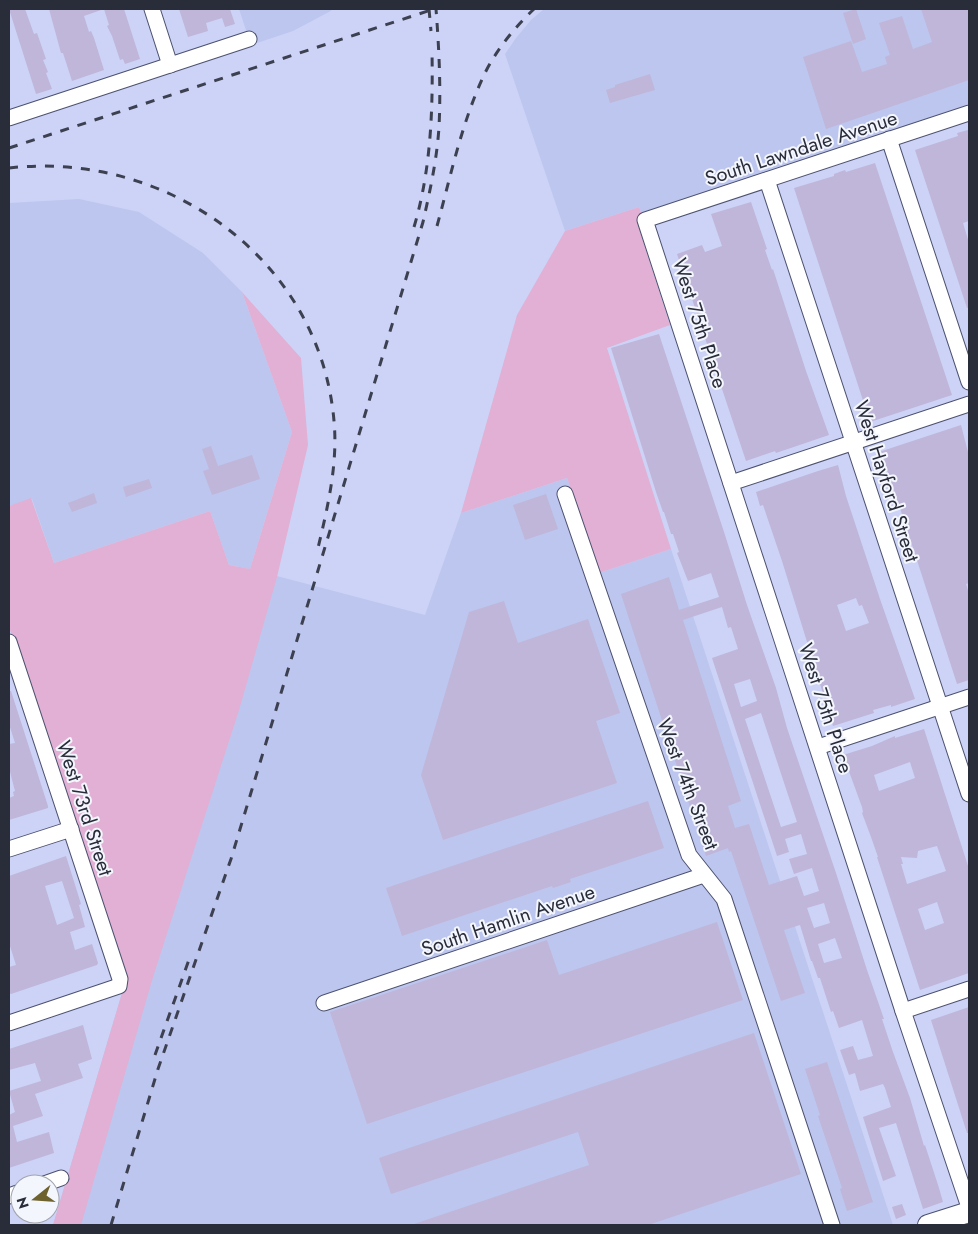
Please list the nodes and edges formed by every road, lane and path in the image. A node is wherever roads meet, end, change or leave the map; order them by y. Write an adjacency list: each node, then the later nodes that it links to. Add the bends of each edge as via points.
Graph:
1 (152, 9): 3 (street)
2 (249, 39): 3 (street)
3 (170, 65): 4 (street)
4 (10, 113)
5 (969, 113): 6 (street, South Lawndale Avenue)
6 (890, 140): 7 (street, South Lawndale Avenue); 9 (street)
7 (767, 180): 8 (street, South Lawndale Avenue); 11 (street, West Hayford Street)
8 (645, 220): 12 (street, West 75th Place)
9 (969, 382)
10 (969, 404): 11 (street)
11 (853, 442): 12 (street); 17 (street, West Hayford Street)
12 (731, 483): 18 (street, West 75th Place)
13 (564, 494): 22 (street, West 74th Street, via 688,855)
14 (9, 642): 15 (street, West 73rd Street)
15 (14, 673): 20 (street, West 73rd Street)
16 (969, 697): 17 (street)
17 (940, 707): 18 (street); 19 (street, West Hayford Street)
18 (818, 747): 25 (street, West 75th Place)
19 (969, 794)
20 (71, 829): 21 (street); 26 (street, West 73rd Street, via 120,979 119,986)
21 (9, 849)
22 (704, 875): 24 (street, South Hamlin Avenue); 29 (street, West 74th Street, via 724,899)
23 (969, 989): 25 (street)
24 (324, 1003)
25 (903, 1011): 27 (street, West 75th Place)
26 (9, 1023)
27 (969, 1207)
28 (969, 1212): 30 (main road)
29 (832, 1225)
30 (928, 1225)

